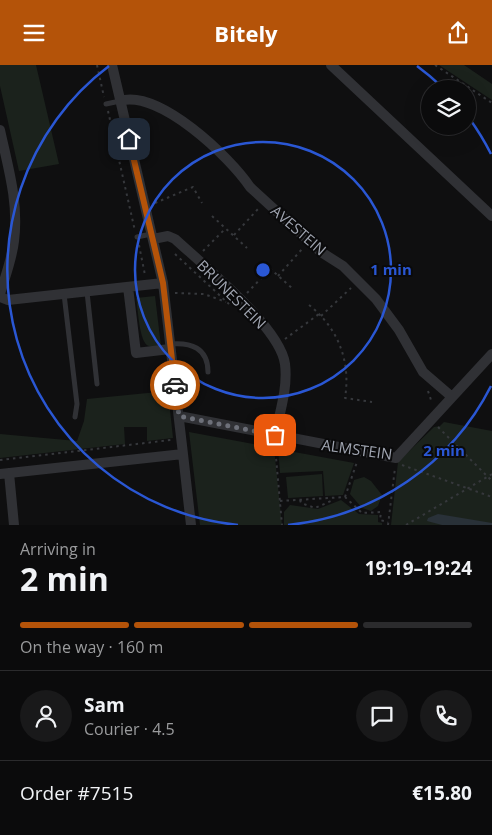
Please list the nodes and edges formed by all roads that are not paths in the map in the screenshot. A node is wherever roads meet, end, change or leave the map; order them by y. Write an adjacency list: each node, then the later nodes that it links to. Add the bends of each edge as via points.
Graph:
1 (112, 65): 3 (street)
2 (331, 65): 6 (street)
3 (120, 101): 4 (lane); 8 (street); 18 (street, AVESTEIN, via 139,99 172,113 242,175 265,201 343,266 376,299 399,330 423,372)
4 (106, 104)
5 (0, 130): 13 (street, via 12,185 16,223 12,253)
6 (492, 216)
7 (137, 237): 8 (lane)
8 (152, 237): 9 (street); 21 (street, BRUNESTEIN, via 175,239 265,325 278,345 285,362 286,385)
9 (163, 283): 10 (street); 14 (street)
10 (128, 287): 11 (street); 14 (street, via 136,353)
11 (87, 291): 12 (street); 17 (lane)
12 (64, 294): 13 (street, via 8,300); 20 (lane, via 77,404)
13 (0, 296)
14 (170, 347): 16 (lane, via 189,343 196,346 206,357); 19 (street)
15 (492, 354): 18 (street, ALMSTEIN)
16 (208, 372)
17 (97, 384)
18 (452, 397): 21 (street, ALMSTEIN, via 397,461)
19 (179, 416): 21 (street, ALMSTEIN); 22 (street)
20 (75, 417)
21 (275, 435)
22 (183, 453): 23 (street); 25 (street)
23 (4, 474): 24 (street)
24 (14, 525)
25 (192, 525)

